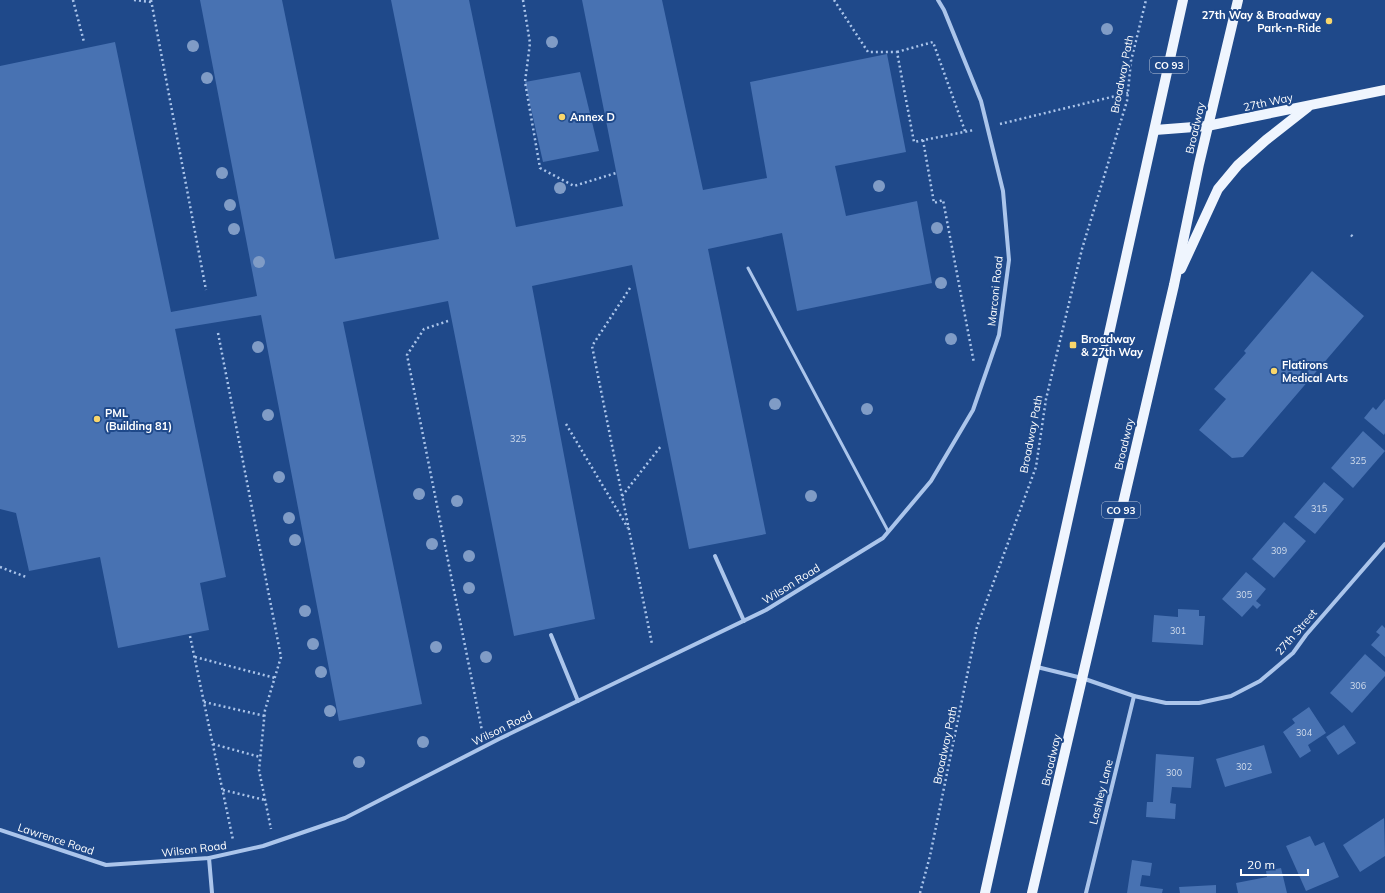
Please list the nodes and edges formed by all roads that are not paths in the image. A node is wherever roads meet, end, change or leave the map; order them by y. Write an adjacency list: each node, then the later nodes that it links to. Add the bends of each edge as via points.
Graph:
1 (938, 0): 10 (street, Marconi Road, via 981,100 1003,191 1009,260 999,335 973,410 931,481)
2 (1183, 0): 7 (main road, CO 93)
3 (1238, 0): 6 (main road, Broadway / CO 93)
4 (1385, 90): 5 (main road, 27th Way)
5 (1310, 105): 6 (main road, 27th Way); 9 (main road, via 1260,145 1218,188)
6 (1207, 126): 7 (main road, 27th Way); 9 (main road, Broadway / CO 93)
7 (1155, 130): 16 (main road, CO 93)
8 (748, 268): 10 (lane)
9 (1174, 285): 17 (main road, Broadway / CO 93)
10 (888, 531): 11 (street, Marconi Road)
11 (883, 538): 14 (street, Wilson Road)
12 (1385, 544): 18 (street, 27th Street, via 1293,653 1260,681 1230,696 1199,703 1166,703)
13 (715, 556): 14 (street)
14 (744, 621): 19 (street, Wilson Road)
15 (551, 635): 19 (street)
16 (1037, 667): 17 (street, 27th Street); 24 (main road, CO 93)
17 (1082, 678): 18 (street, 27th Street); 25 (main road, Broadway / CO 93)
18 (1134, 696): 26 (street, Lashley Lane)
19 (578, 701): 21 (street, Wilson Road, via 410,783 345,818 263,846)
20 (0, 830): 22 (street, Lawrence Road)
21 (209, 858): 22 (street, Wilson Road); 23 (street)
22 (106, 865)
23 (212, 893)
24 (985, 893)
25 (1032, 893)
26 (1086, 893)

